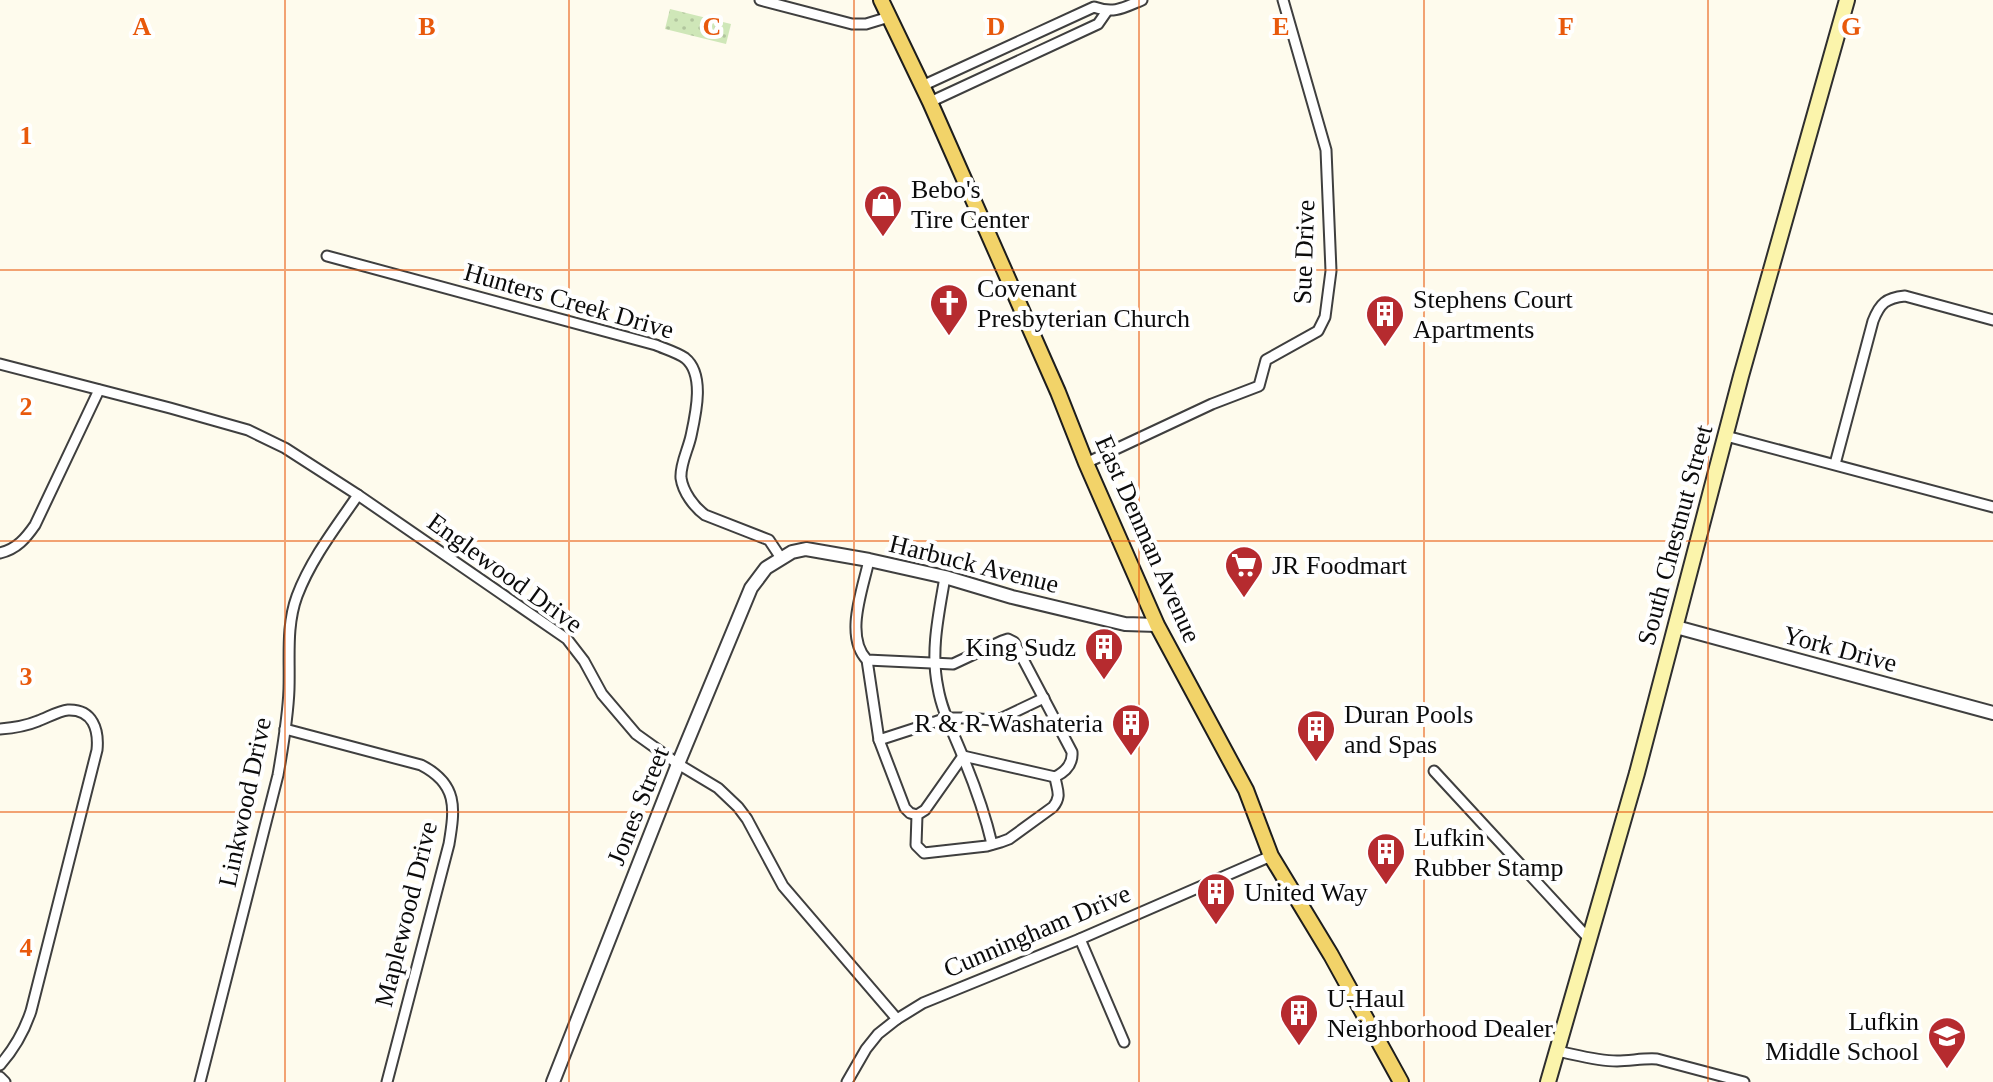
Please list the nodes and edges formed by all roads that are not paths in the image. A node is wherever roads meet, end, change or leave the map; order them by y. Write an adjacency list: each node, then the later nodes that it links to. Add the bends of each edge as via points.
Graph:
1 (760, 0): 8 (street, via 852,24)
2 (881, 0): 8 (main road, East Denman Avenue)
3 (1104, 0): 7 (street)
4 (1142, 0): 7 (street)
5 (1283, 0): 16 (street, Sue Drive, via 1326,150 1331,271 1325,317 1318,331 1266,360 1259,386)
6 (1847, 0): 15 (main road, South Chestnut Street)
7 (1107, 11): 9 (street, via 1094,7); 10 (street, via 1098,24)
8 (889, 17): 9 (main road, East Denman Avenue)
9 (922, 86): 10 (main road, East Denman Avenue)
10 (930, 102): 16 (main road, East Denman Avenue)
11 (327, 256): 21 (street, Hunters Creek Drive, via 656,345 687,359 698,386 681,478 685,491 705,515 769,540)
12 (1993, 320): 17 (street, via 1905,296 1885,301 1873,321)
13 (0, 364): 14 (street, Englewood Drive)
14 (99, 390): 18 (street, Englewood Drive, via 248,430); 20 (street, via 35,525 24,541)
15 (1726, 436): 17 (street); 25 (main road, South Chestnut Street)
16 (1086, 463): 24 (main road, East Denman Avenue)
17 (1835, 464): 19 (street)
18 (358, 495): 32 (street, Linkwood Drive, via 313,561 297,597 288,646); 35 (street, Englewood Drive, via 567,639 619,715)
19 (1993, 507)
20 (0, 553)
21 (781, 558): 22 (street, Harbuck Avenue, via 806,549); 35 (street, Jones Street, via 751,588)
22 (869, 560): 23 (street, Harbuck Avenue); 26 (street, via 856,621 860,652)
23 (945, 577): 24 (street, Harbuck Avenue, via 1125,624); 27 (street)
24 (1157, 625): 40 (main road, East Denman Avenue, via 1246,790)
25 (1676, 627): 29 (street, York Drive); 42 (main road, South Chestnut Street)
26 (867, 660): 27 (street); 33 (street)
27 (935, 663): 28 (street, via 953,664 1008,639); 30 (street)
28 (1044, 698): 30 (street, via 993,720); 37 (street, via 1073,759)
29 (1993, 713)
30 (947, 718): 33 (street); 34 (street)
31 (0, 729): 46 (street, via 69,710 88,717 99,739 31,1011 21,1038)
32 (285, 729): 49 (street, Linkwood Drive); 50 (street, Maplewood Drive, via 421,765 436,773 452,796 449,844)
33 (879, 740): 38 (street, via 905,808)
34 (963, 756): 37 (street); 38 (street); 39 (street)
35 (678, 764): 43 (street, Englewood Drive, via 738,807 783,886); 51 (street, Jones Street)
36 (1434, 771): 42 (street)
37 (1055, 777): 39 (street, via 1059,793 1053,807 1009,839)
38 (917, 815): 39 (street, via 916,845 924,853)
39 (992, 844)
40 (1271, 856): 41 (street, Cunningham Drive); 53 (main road, East Denman Avenue)
41 (1080, 939): 43 (street, Cunningham Drive, via 923,1003); 44 (street)
42 (1590, 940): 45 (main road, South Chestnut Street)
43 (897, 1019): 52 (street, Cunningham Drive, via 866,1049)
44 (1124, 1042)
45 (1557, 1051): 54 (main road, South Chestnut Street); 55 (street, via 1592,1059 1657,1059)
46 (0, 1065)
47 (0, 1077): 48 (street)
48 (5, 1082)
49 (200, 1082)
50 (387, 1082)
51 (553, 1082)
52 (847, 1082)
53 (1401, 1082)
54 (1548, 1082)
55 (1744, 1082)

